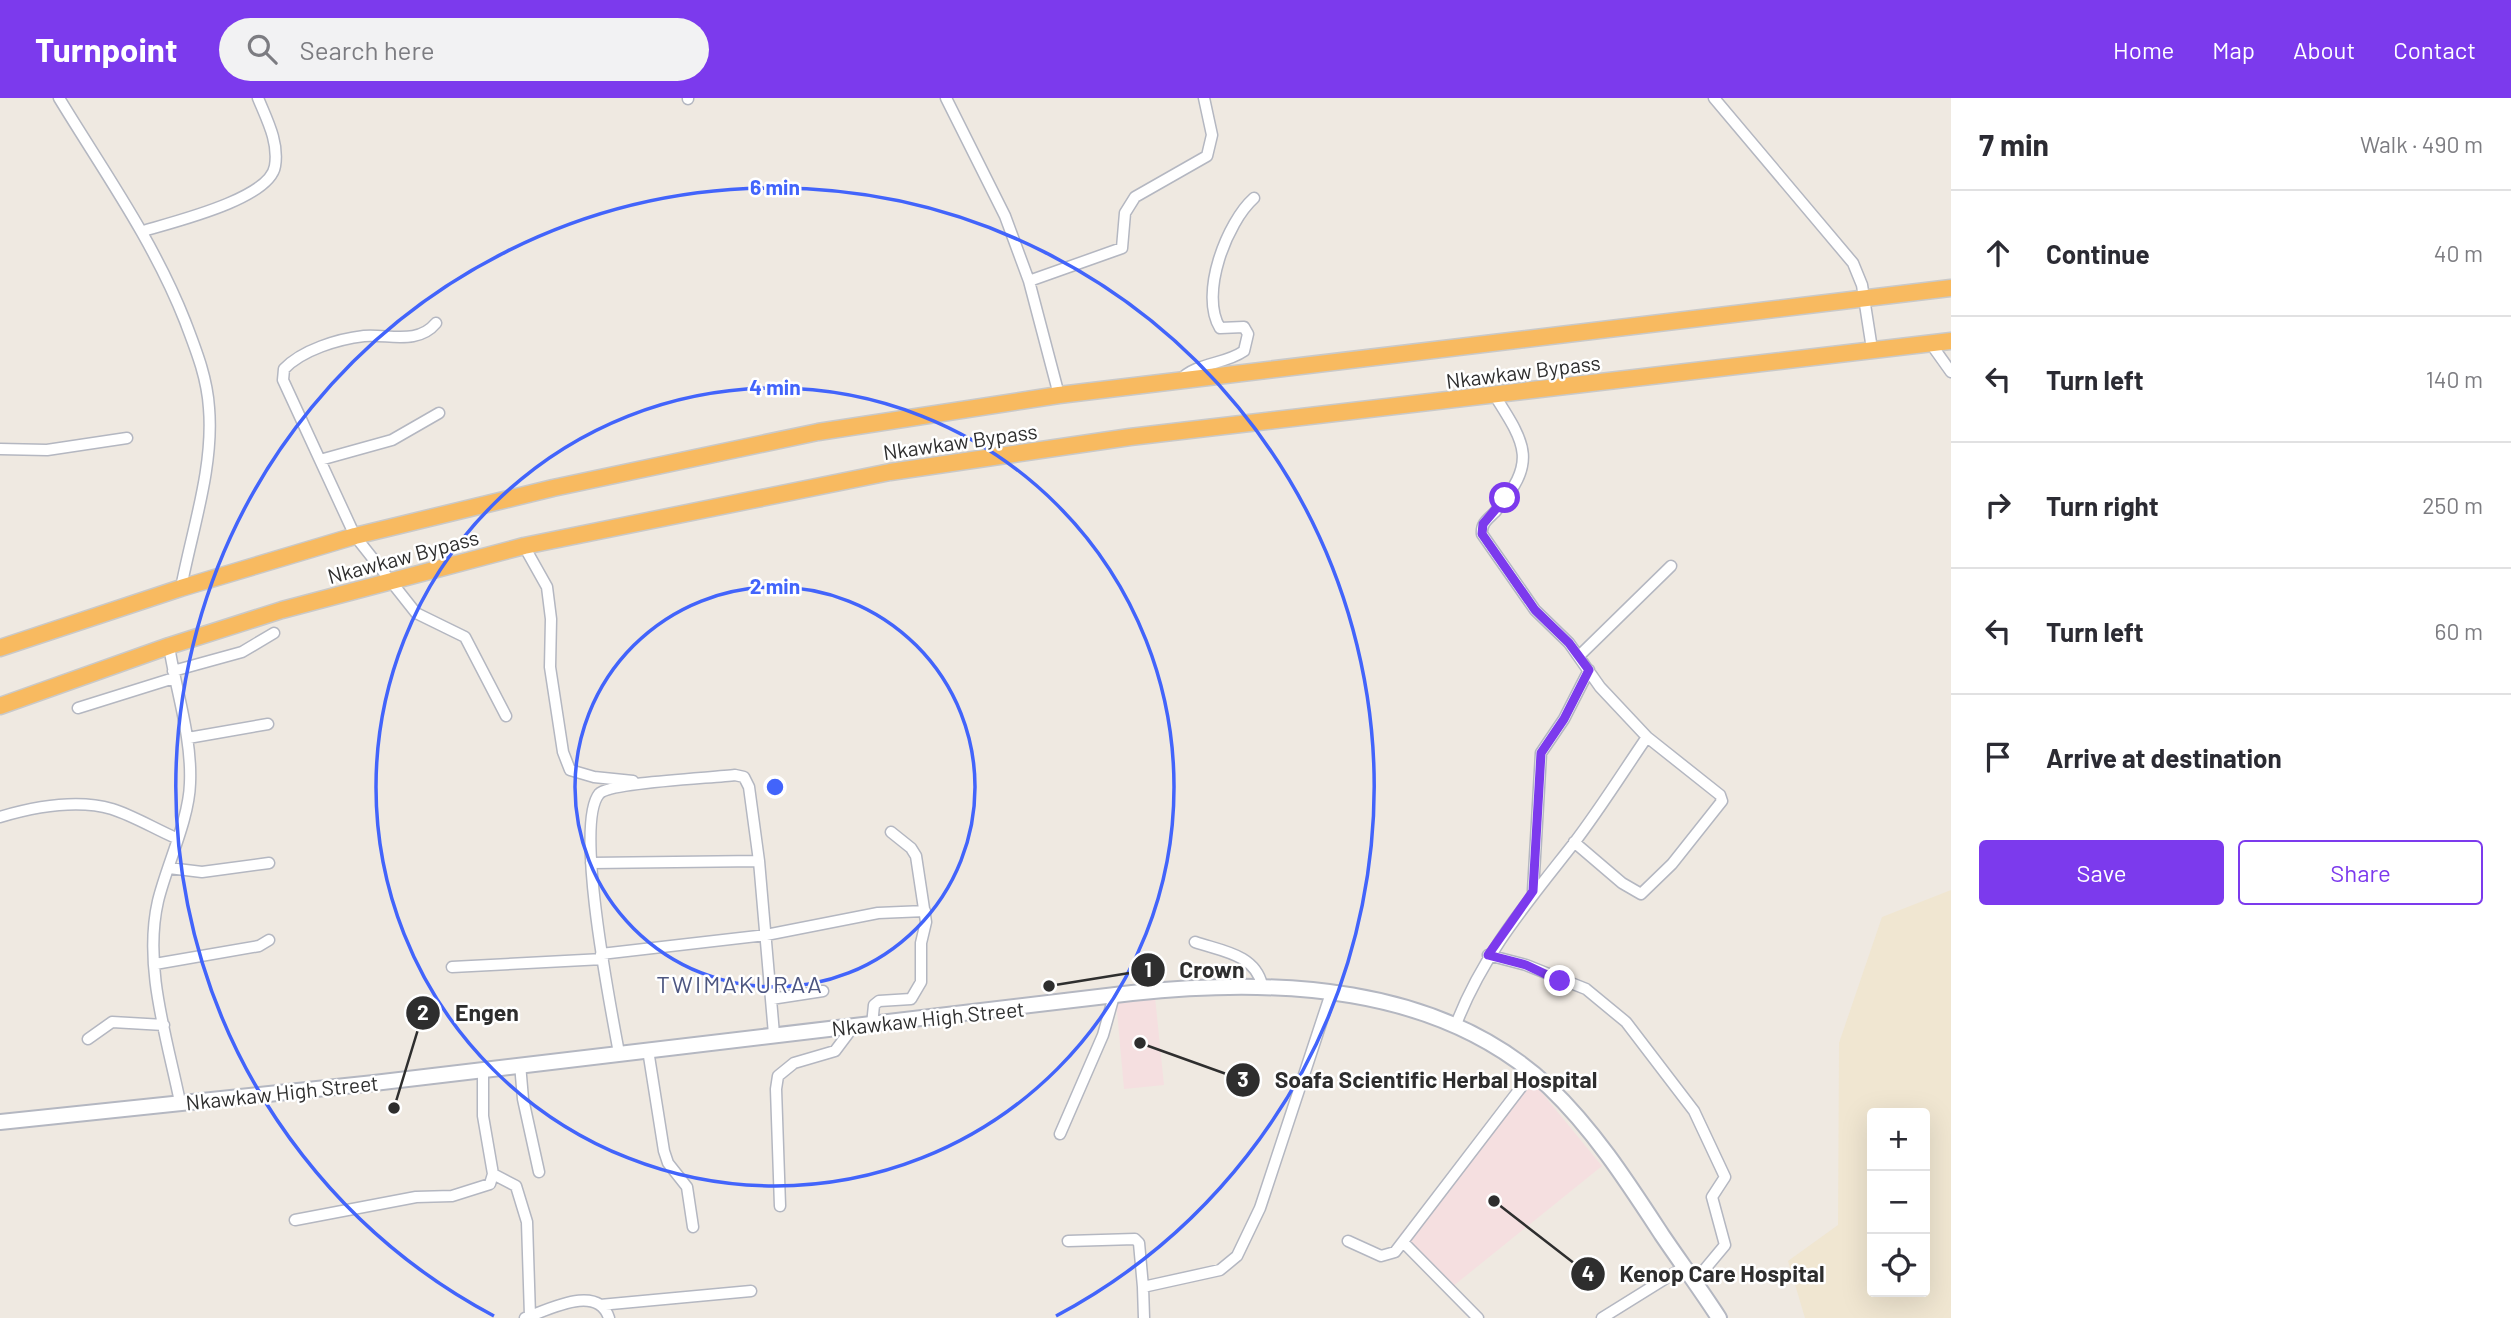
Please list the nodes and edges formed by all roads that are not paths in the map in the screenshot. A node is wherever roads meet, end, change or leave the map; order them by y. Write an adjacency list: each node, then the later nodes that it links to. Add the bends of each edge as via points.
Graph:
1 (59, 98): 7 (street)
2 (258, 98): 7 (street, via 274,137 275,169 269,180 220,209)
3 (946, 98): 8 (street, via 993,188)
4 (1204, 98): 8 (street, via 1212,135 1207,156 1135,197 1125,213 1122,248)
5 (1714, 98): 10 (street, via 1853,263)
6 (1254, 198): 16 (street, via 1224,240 1215,279 1215,320 1220,328 1244,327 1248,334 1244,351 1231,360 1188,370)
7 (143, 231): 27 (street, via 170,282 199,357 210,410 204,474)
8 (1029, 281): 17 (street)
9 (1951, 288): 10 (highway, Nkawkaw Bypass)
10 (1863, 300): 14 (street); 16 (highway, Nkawkaw Bypass)
11 (436, 323): 22 (street, via 415,336 346,340 309,352 284,369 282,380)
12 (1951, 341): 13 (highway, Nkawkaw Bypass)
13 (1931, 344): 14 (highway, Nkawkaw Bypass); 15 (street)
14 (1872, 349): 18 (highway, Nkawkaw Bypass)
15 (1951, 372)
16 (1178, 382): 17 (highway, Nkawkaw Bypass)
17 (1059, 396): 23 (highway, Nkawkaw Bypass, via 818,432)
18 (1495, 396): 24 (highway, Nkawkaw Bypass, via 1130,438 890,472); 31 (street, via 1522,441 1523,462 1515,483 1483,524 1482,534 1535,610)
19 (439, 413): 22 (street, via 392,440)
20 (127, 438): 21 (street, via 47,450)
21 (0, 449)
22 (320, 460): 23 (street)
23 (355, 536): 26 (street); 27 (highway, Nkawkaw Bypass)
24 (524, 546): 26 (highway, Nkawkaw Bypass); 40 (street, via 547,587 550,667 570,770)
25 (1671, 566): 31 (street)
26 (393, 581): 29 (highway, Nkawkaw Bypass); 36 (street, via 416,613 465,637)
27 (181, 588): 30 (highway, Nkawkaw Bypass)
28 (274, 633): 33 (street, via 242,652)
29 (169, 646): 33 (street); 34 (highway, Nkawkaw Bypass)
30 (0, 648)
31 (1579, 656): 32 (street)
32 (1589, 670): 38 (street, via 1617,708); 49 (street, via 1541,753)
33 (173, 675): 35 (street); 39 (street)
34 (0, 706)
35 (78, 708)
36 (506, 716)
37 (268, 724): 39 (street)
38 (1647, 737): 44 (street); 44 (street, via 1722,801 1672,864 1641,894)
39 (188, 738): 43 (street, via 190,785)
40 (650, 783): 45 (street, via 744,777); 47 (street, via 600,793 594,806)
41 (0, 817): 43 (street, via 35,808 92,806 112,809)
42 (891, 832): 50 (street, via 915,852)
43 (176, 838): 48 (street)
44 (1574, 842): 49 (street)
45 (759, 861): 47 (street); 51 (street)
46 (269, 863): 48 (street, via 202,872)
47 (591, 863): 55 (street)
48 (169, 868): 56 (street, via 157,911)
49 (1533, 891): 54 (street)
50 (925, 911): 51 (street, via 878,913); 64 (street, via 915,996 879,1001 874,1005)
51 (765, 935): 55 (street); 62 (street)
52 (269, 940): 56 (street, via 259,946)
53 (1195, 942): 58 (street, via 1246,960 1259,972)
54 (1488, 955): 66 (street); 86 (street, via 1526,965 1594,995 1631,1027 1694,1111 1725,1177 1712,1197 1725,1245)
55 (602, 956): 57 (street); 70 (street)
56 (155, 964): 63 (street)
57 (453, 967)
58 (1262, 985): 60 (main road, Nkawkaw High Street); 61 (main road, Nkawkaw High Street)
59 (823, 991): 62 (street)
60 (1331, 993): 66 (main road, Nkawkaw High Street, via 1398,1005); 87 (street, via 1260,1208 1237,1256 1220,1270)
61 (1114, 996): 64 (main road, Nkawkaw High Street); 76 (street, via 1103,1035)
62 (771, 999): 67 (street)
63 (163, 1025): 68 (street, via 112,1022); 74 (street)
64 (872, 1025): 65 (main road, Nkawkaw High Street)
65 (853, 1027): 67 (main road, Nkawkaw High Street); 79 (street, via 835,1051 794,1063 778,1076)
66 (1455, 1027): 73 (main road, Nkawkaw High Street)
67 (774, 1034): 69 (main road, Nkawkaw High Street)
68 (88, 1039)
69 (648, 1050): 70 (main road, Nkawkaw High Street); 81 (street, via 664,1151 687,1187)
70 (619, 1053): 71 (main road, Nkawkaw High Street)
71 (520, 1064): 72 (main road, Nkawkaw High Street); 77 (street)
72 (483, 1070): 74 (main road, Nkawkaw High Street); 78 (street, via 483,1116)
73 (1532, 1073): 84 (street); 85 (main road, Nkawkaw High Street, via 1594,1137)
74 (180, 1102): 75 (main road, Nkawkaw High Street)
75 (0, 1122)
76 (1060, 1134)
77 (539, 1172)
78 (493, 1174): 80 (street, via 484,1188 459,1194 416,1197); 90 (street, via 516,1186 527,1222)
79 (780, 1206)
80 (295, 1220)
81 (693, 1227)
82 (1068, 1241): 87 (street, via 1135,1239)
83 (1348, 1241): 84 (street, via 1381,1256)
84 (1404, 1244): 93 (street)
85 (1684, 1267): 86 (main road, Nkawkaw High Street); 94 (street)
86 (1695, 1281): 95 (main road, Nkawkaw High Street)
87 (1143, 1287): 92 (street)
88 (751, 1291): 89 (street)
89 (600, 1304): 90 (street, via 580,1299); 91 (street)
90 (527, 1317)
91 (610, 1318)
92 (1144, 1318)
93 (1478, 1318)
94 (1602, 1318)
95 (1720, 1318)

